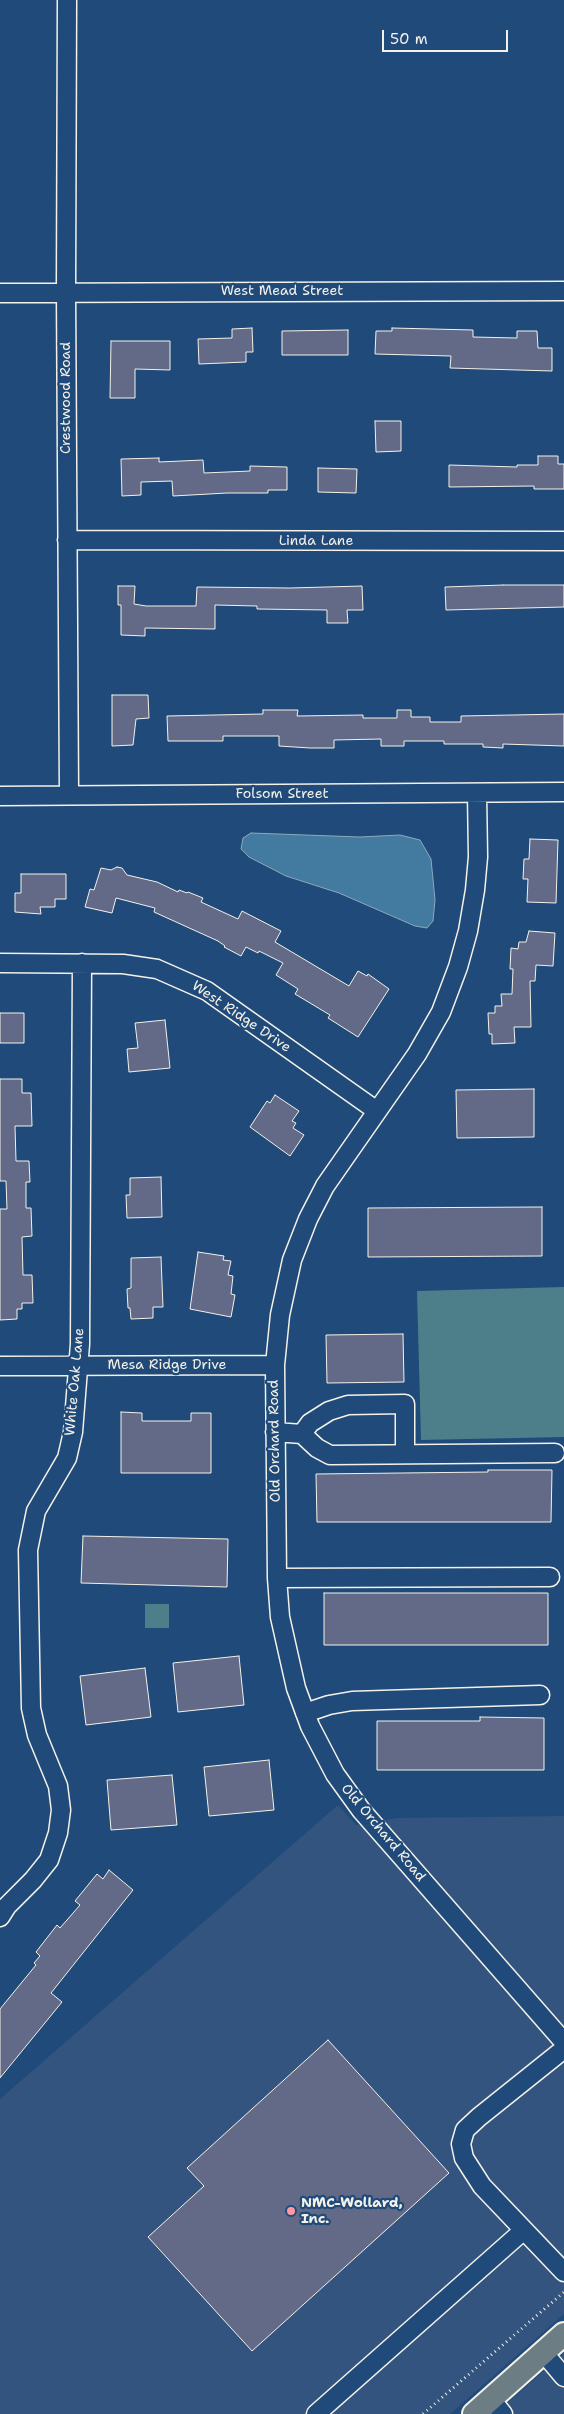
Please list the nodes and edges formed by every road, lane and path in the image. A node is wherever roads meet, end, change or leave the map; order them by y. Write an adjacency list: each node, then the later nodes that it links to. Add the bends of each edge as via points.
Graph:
1 (66, 0): 2 (street, Crestwood Road)
2 (66, 291): 3 (street, West Mead Street); 4 (street, West Mead Street); 5 (street, Crestwood Road)
3 (564, 291)
4 (0, 293)
5 (67, 540): 6 (street, Linda Lane); 9 (street, Crestwood Road)
6 (564, 541)
7 (564, 792): 8 (street, Folsom Street)
8 (477, 793): 9 (street, Folsom Street); 13 (street, Old Orchard Road, via 475,890 458,968 441,1012)
9 (69, 795): 10 (street, Folsom Street)
10 (0, 796)
11 (0, 963): 12 (street, West Ridge Drive)
12 (82, 963): 13 (street, West Ridge Drive, via 158,969 207,991); 16 (street, White Oak Lane)
13 (376, 1110): 14 (street, Old Orchard Road, via 325,1186 308,1219 292,1260 280,1316)
14 (275, 1365): 16 (street, Mesa Ridge Drive); 17 (street, Old Orchard Road)
15 (0, 1366): 16 (street, Mesa Ridge Drive)
16 (79, 1366): 25 (street, White Oak Lane, via 73,1432 67,1458 36,1511 28,1550 32,1708 38,1735 58,1786 61,1810 58,1833 49,1860)
17 (275, 1432): 18 (street); 22 (street, Old Orchard Road)
18 (302, 1434): 20 (street, via 330,1455); 20 (street, via 310,1422 348,1405 404,1404)
19 (555, 1453): 20 (street)
20 (404, 1454)
21 (550, 1577): 22 (street)
22 (277, 1578): 24 (street, Old Orchard Road, via 286,1649)
23 (540, 1695): 24 (street, via 352,1701)
24 (305, 1713): 26 (street, Old Orchard Road, via 335,1774 360,1810)
25 (0, 1917)
26 (564, 2042)
27 (564, 2049): 28 (street, via 479,2117 465,2130 461,2144 464,2158 482,2186)
28 (524, 2230): 29 (street); 35 (street)
29 (564, 2272)
30 (564, 2292): 36 (path)
31 (564, 2334): 32 (main road)
32 (543, 2352): 33 (street); 34 (main road)
33 (564, 2377)
34 (497, 2407): 37 (main road)
35 (316, 2414)
36 (423, 2414)
37 (474, 2414)

